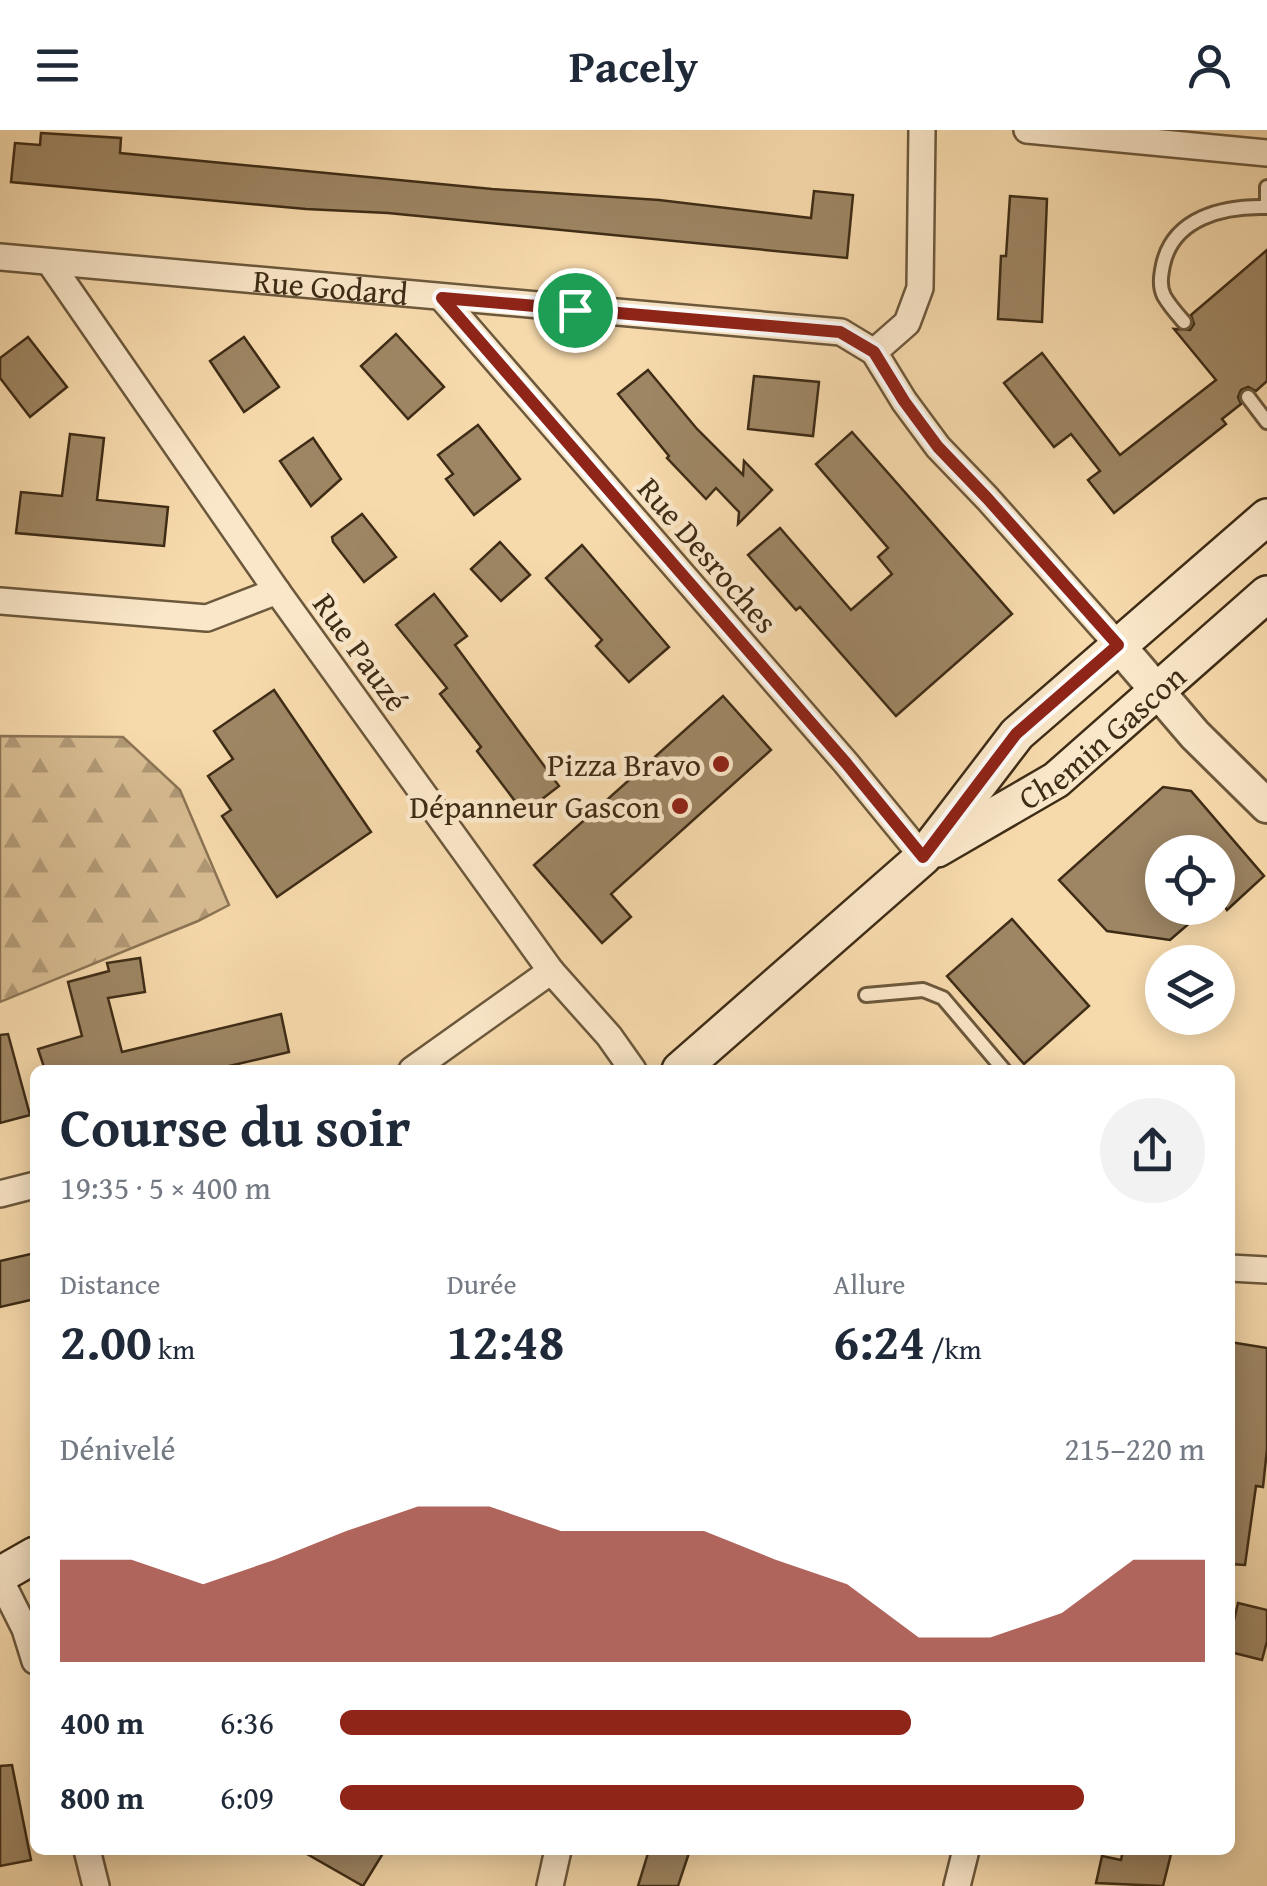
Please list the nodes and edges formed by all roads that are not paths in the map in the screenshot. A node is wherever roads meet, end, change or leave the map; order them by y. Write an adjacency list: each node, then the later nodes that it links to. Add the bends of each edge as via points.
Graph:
1 (922, 130): 10 (street, via 920,288 907,323)
2 (1027, 130): 3 (street)
3 (1267, 154)
4 (1267, 187): 5 (lane)
5 (1266, 207): 9 (lane, via 1213,214 1176,235 1164,258 1161,286)
6 (0, 257): 7 (street, Rue Godard)
7 (50, 263): 8 (street, Rue Godard); 14 (street, Rue Pauzé)
8 (442, 298): 10 (street, Rue Godard, via 840,332); 20 (street, Rue Desroches)
9 (1184, 322)
10 (874, 352): 17 (street, via 938,447)
11 (1248, 398): 12 (lane)
12 (1267, 422)
13 (1267, 517): 17 (main road, Chemin Gascon)
14 (277, 591): 16 (street, via 207,618); 21 (street, Rue Pauzé)
15 (1267, 594): 18 (main road, Chemin Gascon)
16 (0, 601)
17 (1118, 645): 18 (street); 20 (main road, Chemin Gascon, via 1016,734)
18 (1158, 691): 19 (street); 20 (main road, Chemin Gascon, via 1056,780)
19 (1267, 806)
20 (923, 857): 25 (main road, Chemin Gascon)
21 (551, 971): 23 (street); 24 (street, Rue Pauzé)
22 (866, 995): 26 (lane, via 923,990 943,998)
23 (419, 1065)
24 (629, 1065)
25 (686, 1065)
26 (1000, 1065)
27 (30, 1186): 28 (street)
28 (0, 1194)
29 (1235, 1268): 30 (street)
30 (1267, 1270)
31 (30, 1558): 32 (main road)
32 (0, 1577): 33 (street)
33 (30, 1645)
34 (87, 1855): 37 (street)
35 (557, 1855): 38 (street)
36 (965, 1855): 39 (street)
37 (96, 1886)
38 (550, 1886)
39 (957, 1886)

